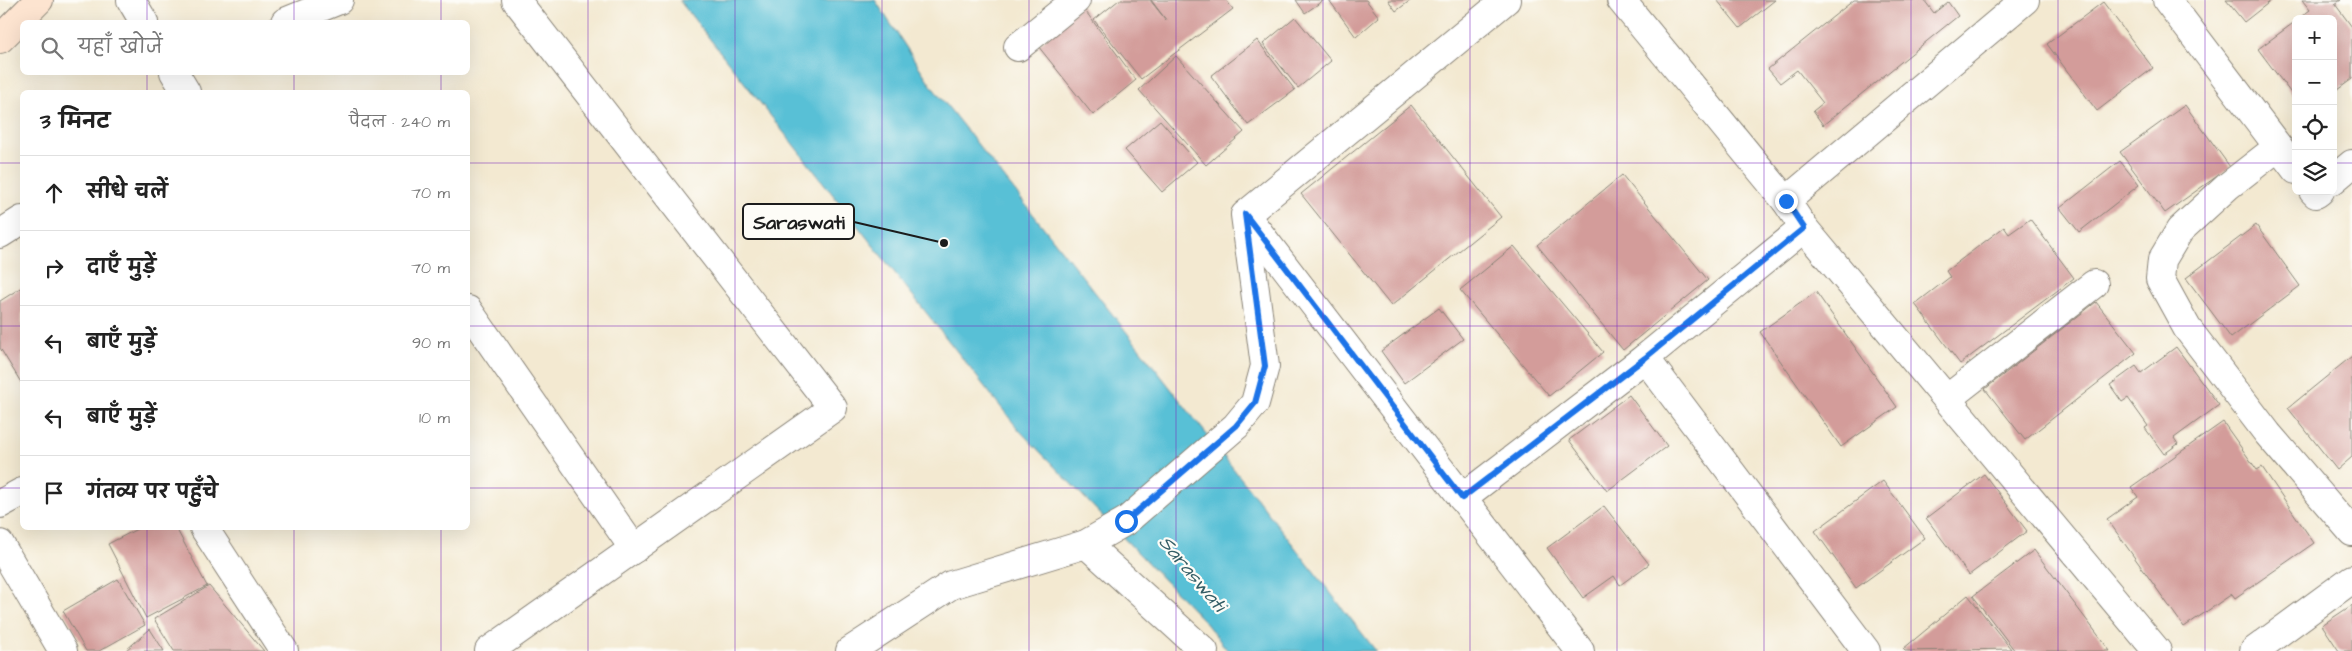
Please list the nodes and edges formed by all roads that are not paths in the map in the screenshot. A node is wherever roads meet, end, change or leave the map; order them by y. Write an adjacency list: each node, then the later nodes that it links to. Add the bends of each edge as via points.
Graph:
1 (39, 0): 12 (street)
2 (131, 0): 10 (street)
3 (339, 0): 11 (street)
4 (516, 0): 34 (street, via 833,408)
5 (1076, 0): 13 (street)
6 (1506, 0): 21 (street)
7 (1621, 0): 20 (street)
8 (2166, 0): 16 (street)
9 (2015, 3): 20 (street)
10 (143, 20)
11 (290, 20)
12 (0, 39)
13 (1018, 47)
14 (176, 75): 15 (street)
15 (185, 90)
16 (2278, 147): 18 (street); 31 (street, via 2228,186 2180,230 2162,260 2160,279 2187,328 2268,434)
17 (2352, 164): 19 (street)
18 (2292, 165)
19 (2337, 177)
20 (1786, 201): 22 (street)
21 (1245, 214): 28 (street); 33 (street, via 1265,366 1255,403 1236,426 1126,521)
22 (1804, 228): 25 (street); 26 (street)
23 (2094, 284): 26 (street)
24 (470, 313): 34 (street)
25 (1645, 358): 28 (street); 42 (street)
26 (1948, 398): 43 (street)
27 (20, 493): 29 (street)
28 (1462, 498): 41 (street)
29 (0, 504)
30 (205, 530): 37 (street)
31 (2352, 532)
32 (0, 544): 36 (street)
33 (1086, 544): 39 (street, via 951,584); 40 (street)
34 (634, 549): 38 (street)
35 (2352, 579): 44 (street)
36 (63, 651)
37 (284, 651)
38 (489, 651)
39 (850, 651)
40 (1204, 651)
41 (1580, 651)
42 (1866, 651)
43 (2157, 651)
44 (2254, 651)

